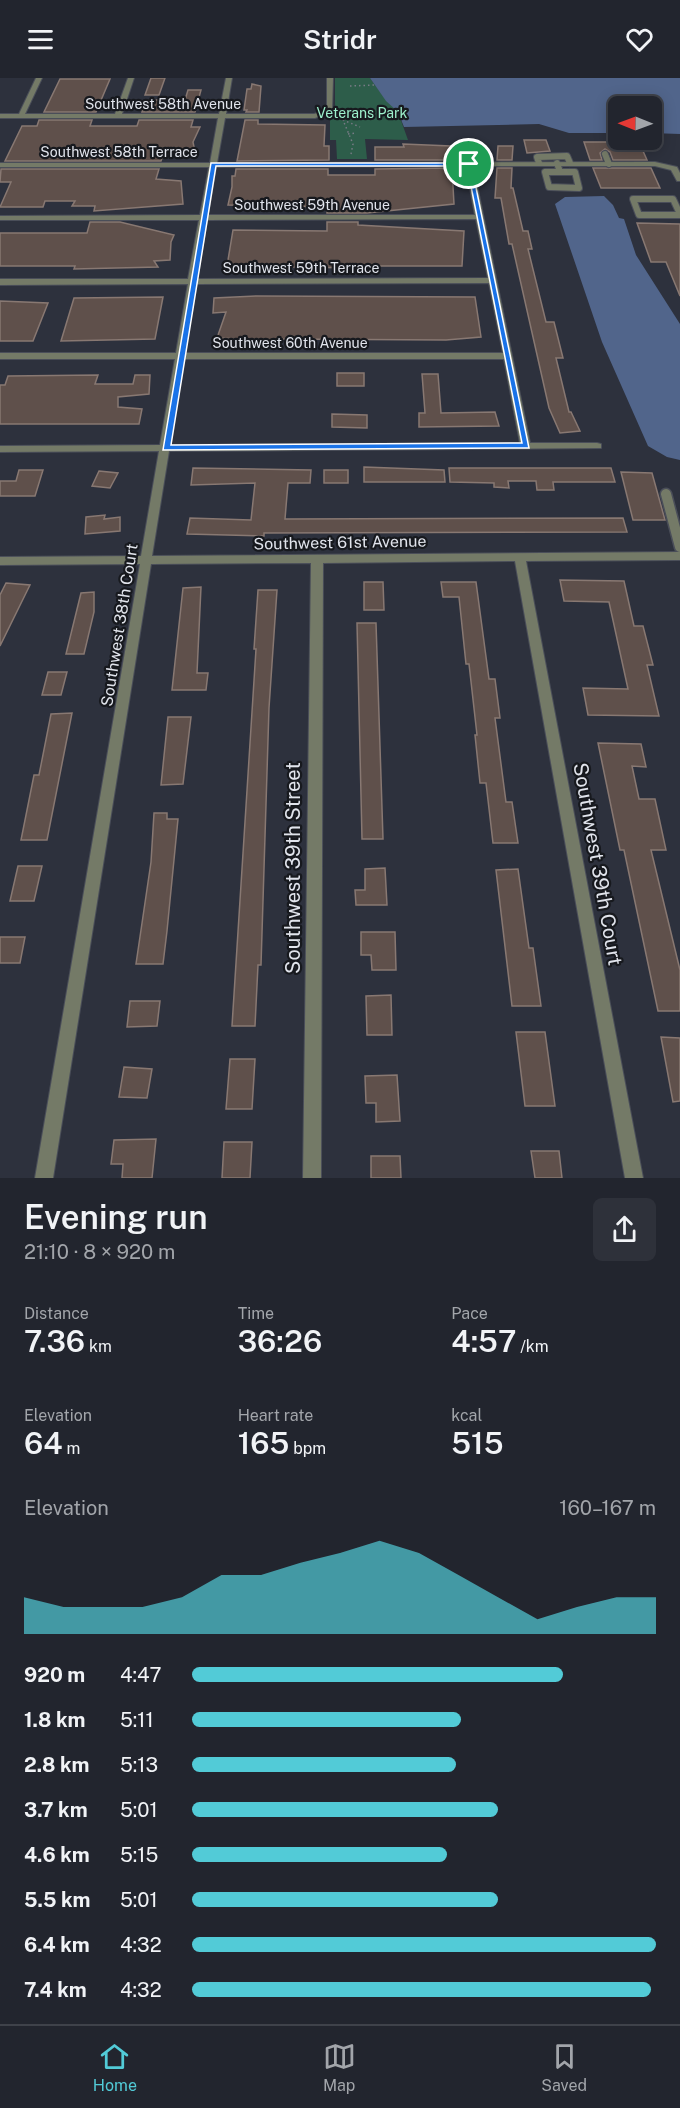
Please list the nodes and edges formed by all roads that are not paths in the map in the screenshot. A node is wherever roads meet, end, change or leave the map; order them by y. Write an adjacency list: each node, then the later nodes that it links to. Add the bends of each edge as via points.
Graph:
1 (39, 78): 6 (street)
2 (131, 78): 7 (street)
3 (229, 78): 8 (street, Southwest 38th Court)
4 (330, 78): 8 (street, Southwest 58th Avenue, via 330,111 325,114)
5 (0, 116): 6 (street, Southwest 58th Avenue)
6 (21, 116): 7 (street, Southwest 58th Avenue)
7 (118, 116): 8 (street, Southwest 58th Avenue)
8 (223, 116): 12 (street, Southwest 38th Court)
9 (605, 154): 15 (lane)
10 (539, 163): 11 (street, Southwest 58th Terrace); 13 (street, Southwest 58th Terrace); 14 (lane, via 537,156 567,156)
11 (557, 163): 14 (street, Southwest 58th Terrace); 17 (lane)
12 (213, 164): 13 (street, Southwest 58th Terrace); 16 (street, Southwest 58th Terrace); 21 (street, Southwest 38th Court)
13 (469, 164): 22 (street)
14 (570, 164): 15 (street, Southwest 58th Terrace)
15 (609, 164): 18 (street, Southwest 58th Terrace, via 669,166)
16 (0, 165)
17 (560, 172): 17 (lane, via 575,172 579,188 549,187 545,172)
18 (680, 179)
19 (679, 211): 19 (lane, via 639,215 633,199 673,199)
20 (0, 218): 21 (street, Southwest 59th Avenue)
21 (204, 218): 22 (street, Southwest 59th Avenue); 25 (street, Southwest 38th Court)
22 (480, 218): 23 (street)
23 (493, 280): 25 (street, Southwest 59th Terrace); 27 (street)
24 (0, 282): 25 (street, Southwest 59th Terrace)
25 (192, 282): 28 (street, Southwest 38th Court)
26 (0, 356): 28 (street, Southwest 60th Avenue)
27 (508, 356): 28 (street, Southwest 60th Avenue); 29 (street)
28 (181, 357): 31 (street, Southwest 38th Court)
29 (526, 446): 30 (street); 31 (street)
30 (597, 446)
31 (166, 448): 32 (street); 38 (street, Southwest 38th Court)
32 (0, 449)
33 (666, 494): 34 (lane)
34 (680, 547)
35 (680, 556): 36 (street, Southwest 61st Avenue)
36 (520, 557): 37 (street, Southwest 61st Avenue); 42 (street, Southwest 39th Court)
37 (317, 559): 38 (street, Southwest 61st Avenue); 41 (street, Southwest 39th Street)
38 (147, 560): 39 (street, Southwest 61st Avenue); 40 (street, Southwest 38th Court)
39 (0, 561)
40 (44, 1178)
41 (312, 1178)
42 (634, 1178)

